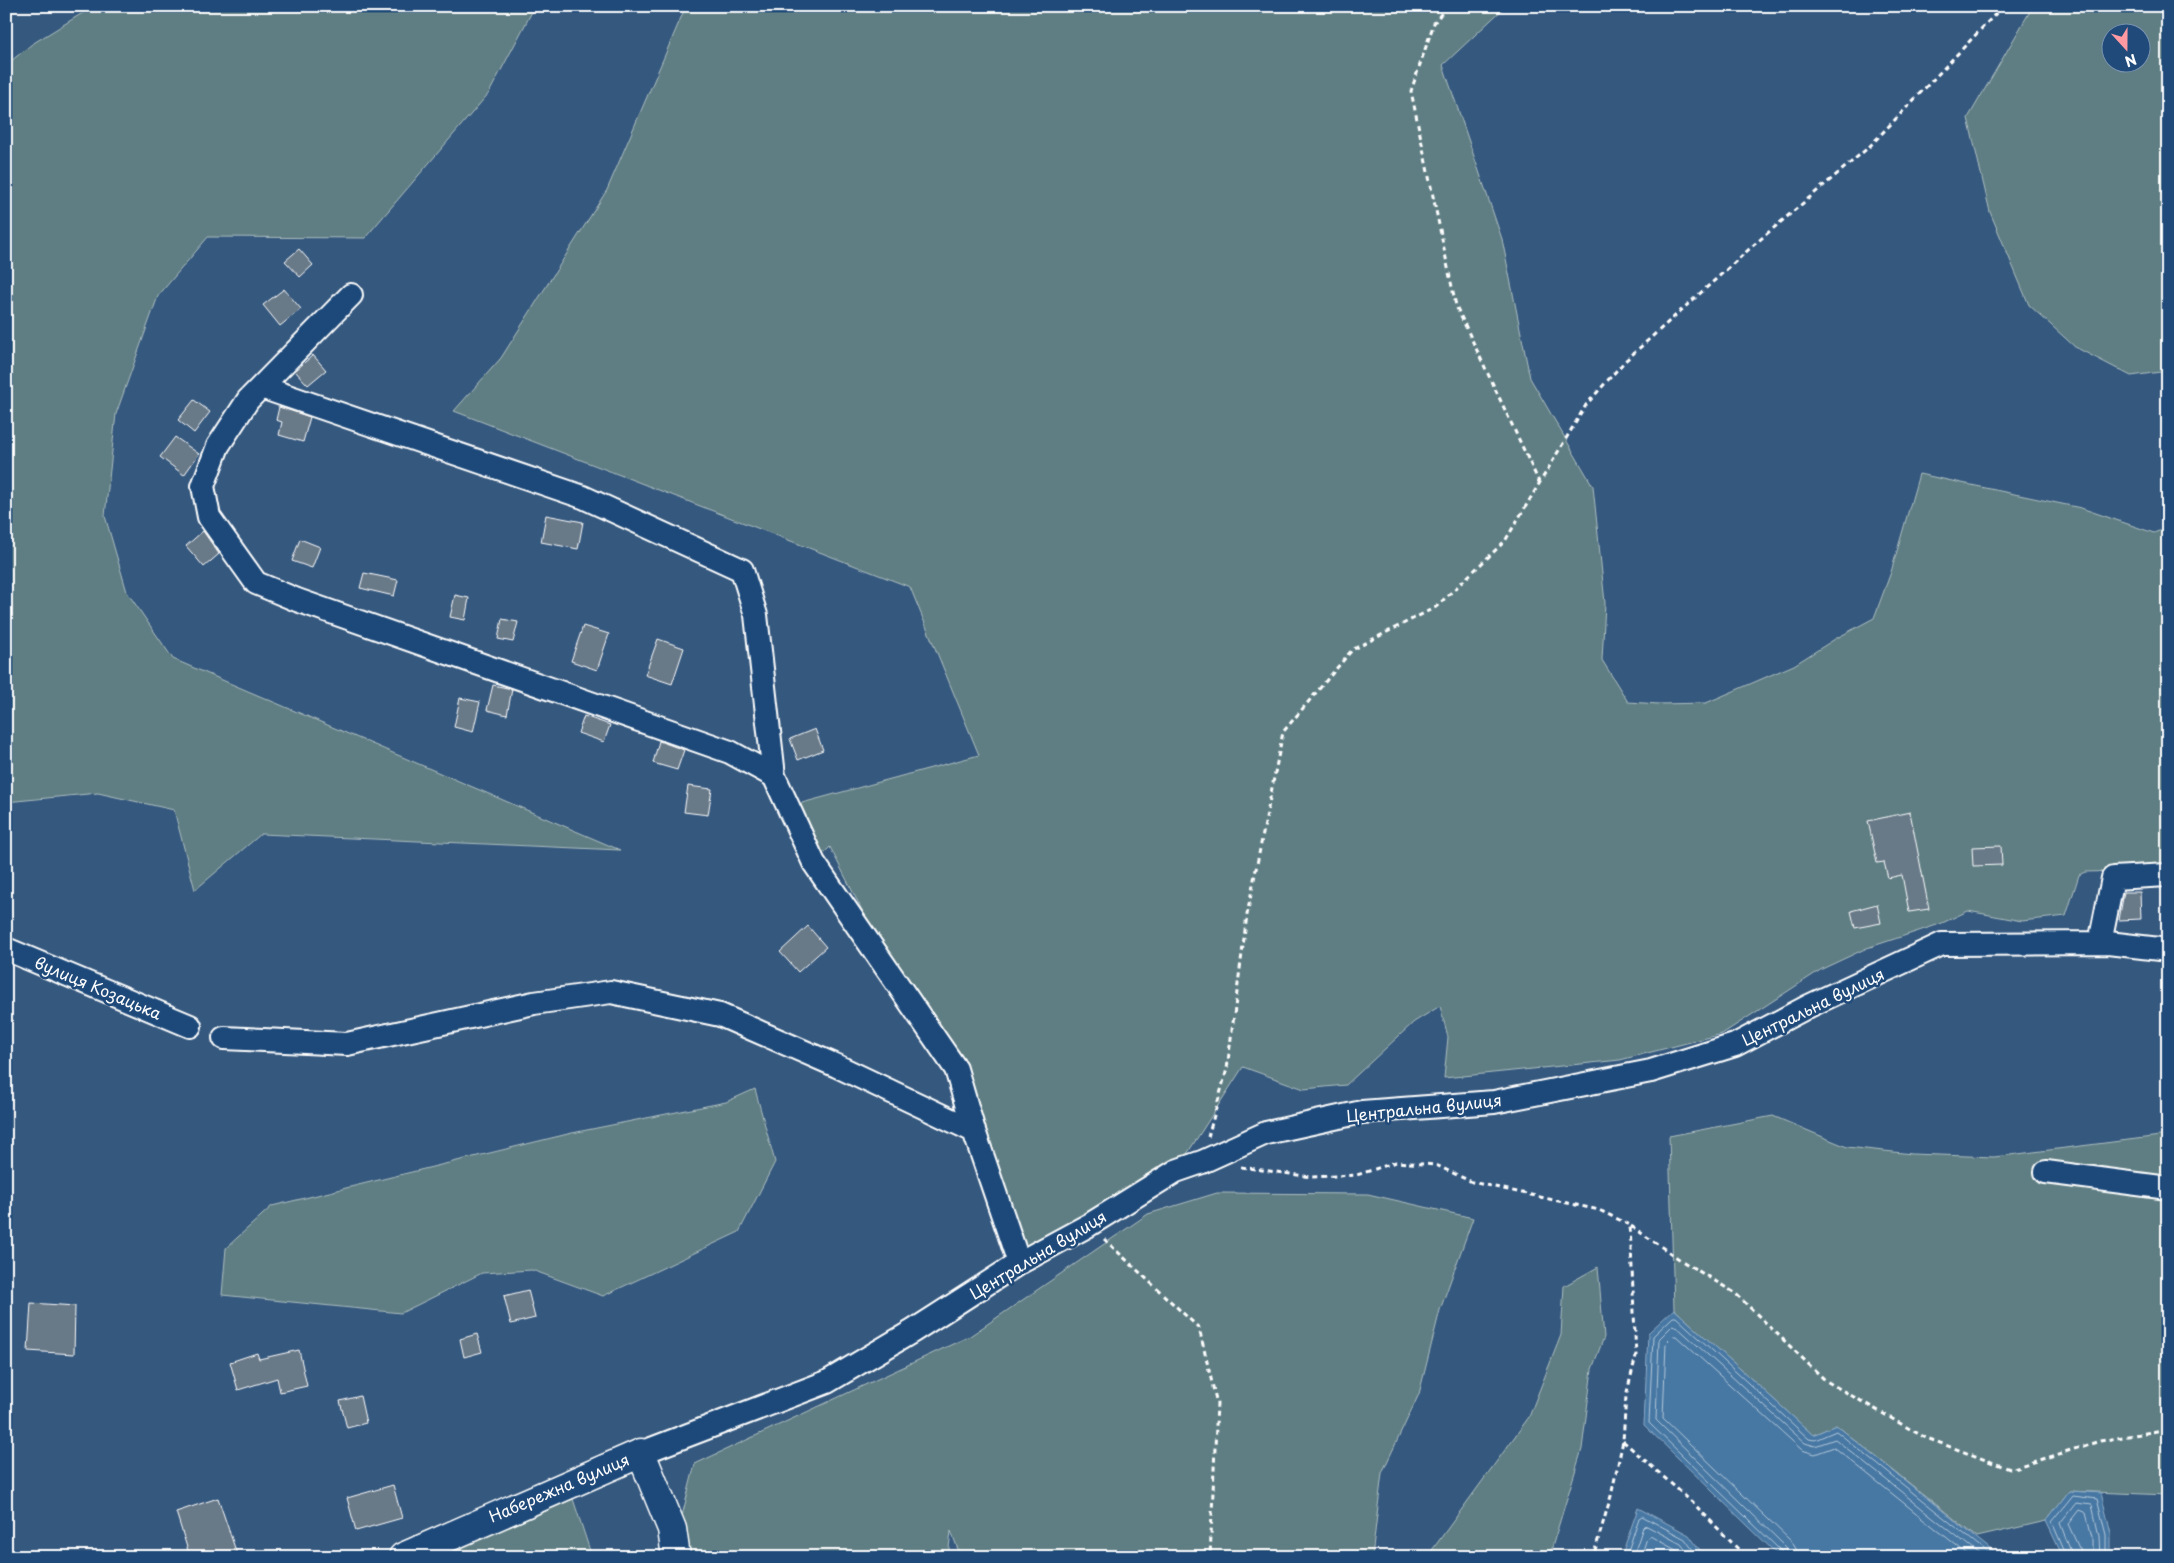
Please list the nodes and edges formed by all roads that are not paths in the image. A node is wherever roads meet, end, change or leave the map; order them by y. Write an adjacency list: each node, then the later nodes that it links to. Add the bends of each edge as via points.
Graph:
1 (351, 295): 2 (street)
2 (261, 387): 3 (street, via 583,497 742,570 756,615); 3 (street, via 248,400 218,446 203,486 209,517 256,583 730,752)
3 (774, 776): 10 (street, via 814,863 956,1070)
4 (2168, 876): 5 (street, via 2113,878)
5 (2100, 943): 7 (street, Центральна вулиця); 13 (street, Центральна вулиця, via 1942,944 1808,1006 1735,1045 1651,1071 1494,1102 1362,1112 1266,1133 1176,1171 1089,1225)
6 (6, 949): 8 (street, вулиця Козацька)
7 (2168, 950)
8 (190, 1026)
9 (224, 1038): 10 (street, via 347,1044 534,1003 612,992 720,1014)
10 (974, 1131): 13 (street)
11 (2046, 1172): 12 (street)
12 (2168, 1188)
13 (1019, 1263): 14 (street, Центральна вулиця, via 827,1382)
14 (641, 1453): 15 (street, Набережна вулиця); 16 (street, Набережна вулиця, via 672,1528)
15 (403, 1557)
16 (676, 1557)

